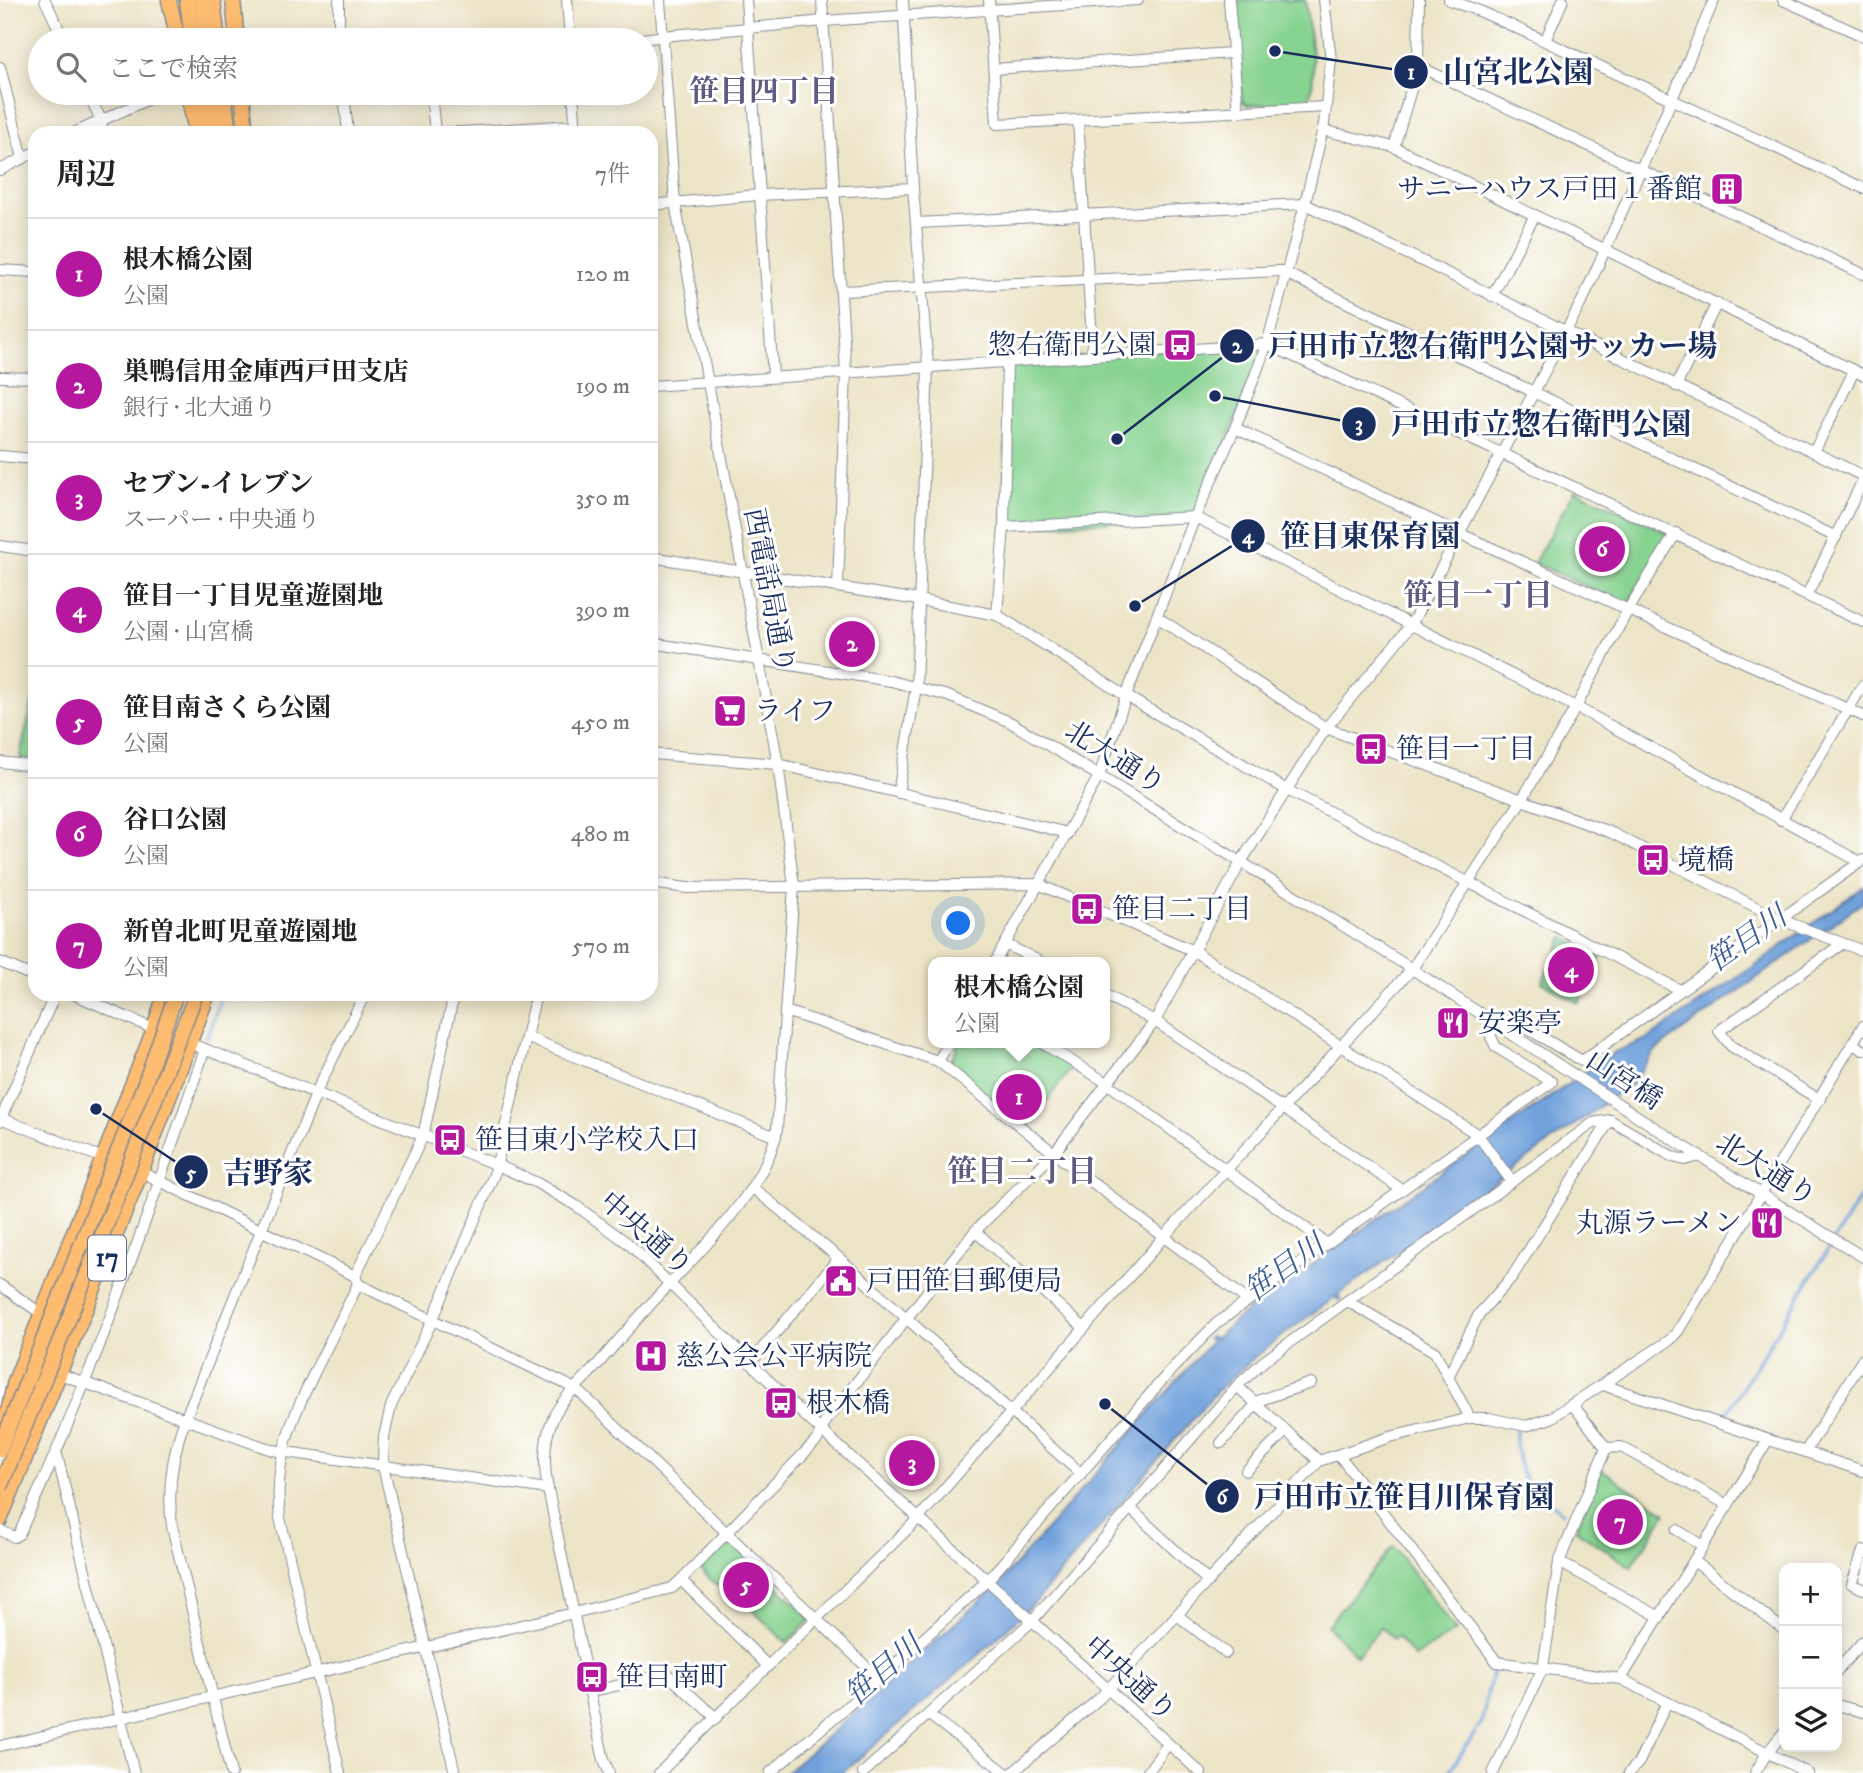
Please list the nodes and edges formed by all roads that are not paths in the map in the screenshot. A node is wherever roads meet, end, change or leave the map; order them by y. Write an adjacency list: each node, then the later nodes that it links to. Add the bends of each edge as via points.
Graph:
1 (45, 0): 27 (street)
2 (169, 0): 28 (highway)
3 (177, 0): 29 (highway)
4 (187, 0): 30 (highway)
5 (199, 0): 31 (highway)
6 (207, 0): 32 (highway)
7 (213, 0): 33 (highway)
8 (222, 0): 34 (highway)
9 (233, 0): 35 (highway)
10 (339, 0): 36 (street)
11 (567, 0): 37 (street)
12 (660, 0): 41 (street, 西電話局通り)
13 (746, 0): 38 (street)
14 (822, 0): 26 (street)
15 (903, 0): 25 (street)
16 (1138, 0): 24 (street)
17 (1230, 0): 43 (street)
18 (1324, 0): 59 (street, via 1331,60)
19 (1419, 0): 44 (street)
20 (1449, 0): 42 (street)
21 (1563, 0): 42 (street)
22 (1714, 0): 47 (street)
23 (1783, 0): 39 (street)
24 (990, 5): 25 (street); 46 (street)
25 (904, 15): 26 (street); 80 (street)
26 (824, 22): 38 (street); 82 (street)
27 (58, 28)
28 (177, 28)
29 (179, 28)
30 (190, 28)
31 (202, 28)
32 (210, 28)
33 (216, 28)
34 (225, 28)
35 (236, 28)
36 (339, 28)
37 (569, 28)
38 (747, 28): 41 (street); 83 (street)
39 (1863, 36)
40 (658, 37): 41 (street)
41 (662, 37): 84 (street, 西電話局通り)
42 (1545, 41): 47 (street)
43 (1232, 53): 46 (street); 60 (street)
44 (1418, 66): 75 (street); 79 (street)
45 (0, 67): 77 (street)
46 (994, 69): 62 (street, via 997,124)
47 (1672, 99): 79 (street); 81 (street)
48 (94, 105): 61 (street)
49 (135, 105): 61 (street)
50 (190, 105): 65 (highway)
51 (202, 105): 66 (highway)
52 (214, 105): 67 (highway)
53 (226, 105): 68 (highway)
54 (233, 105): 69 (highway)
55 (243, 105): 70 (highway)
56 (345, 105): 71 (street)
57 (432, 105): 72 (street)
58 (574, 105): 73 (street)
59 (1326, 107): 60 (street); 74 (street)
60 (1238, 112): 62 (street)
61 (101, 120): 63 (street); 64 (street)
62 (1078, 120): 88 (street)
63 (89, 126)
64 (102, 126)
65 (195, 126)
66 (207, 126)
67 (217, 126)
68 (228, 126)
69 (235, 126)
70 (245, 126)
71 (347, 126)
72 (434, 126)
73 (575, 126)
74 (1322, 130): 75 (street); 86 (street)
75 (1394, 146): 87 (street)
76 (28, 156): 77 (street)
77 (23, 159): 78 (street)
78 (0, 170)
79 (1641, 170): 90 (street); 94 (street)
80 (913, 188): 82 (street); 89 (street)
81 (1863, 188)
82 (836, 191): 83 (street); 97 (street)
83 (758, 195): 84 (street); 107 (street)
84 (675, 203): 85 (street); 110 (street, 西電話局通り)
85 (658, 204)
86 (1305, 204): 88 (street); 93 (street); 98 (street)
87 (1535, 215): 90 (street); 98 (street)
88 (1086, 216): 89 (street); 95 (street)
89 (916, 223): 96 (street)
90 (1606, 249): 99 (street); 100 (street)
91 (0, 270): 92 (street)
92 (28, 272)
93 (1286, 272): 95 (street); 101 (street); 113 (street)
94 (1863, 274)
95 (1089, 280): 96 (street); 102 (street)
96 (921, 287): 97 (street); 104 (street)
97 (841, 291): 105 (street)
98 (1492, 296): 100 (street)
99 (1717, 303): 106 (street); 112 (street)
100 (1565, 332): 112 (street); 113 (street)
101 (1267, 344): 102 (street); 114 (street); 116 (street)
102 (1093, 355): 103 (street)
103 (1007, 361): 104 (street); 121 (street)
104 (928, 366): 105 (street); 131 (street)
105 (846, 372): 107 (street); 129 (street)
106 (1859, 373): 115 (street)
107 (773, 376): 110 (street)
108 (0, 377): 109 (street)
109 (28, 378)
110 (707, 381): 111 (street); 128 (street, 西電話局通り)
111 (658, 385)
112 (1676, 386): 115 (street)
113 (1534, 390): 116 (street); 124 (street)
114 (1235, 428): 120 (street); 122 (street)
115 (1814, 452): 119 (street)
116 (1501, 453): 122 (street); 123 (street)
117 (0, 456): 118 (street)
118 (28, 459)
119 (1863, 478): 124 (street)
120 (1195, 516): 121 (street); 134 (street); 136 (street)
121 (1004, 527): 133 (street)
122 (1459, 533): 132 (street); 136 (street)
123 (1676, 533): 130 (street); 132 (street)
124 (1836, 537): 130 (street)
125 (0, 546): 126 (street)
126 (28, 550)
127 (658, 558): 128 (street)
128 (742, 572): 129 (street); 138 (street, 西電話局通り)
129 (838, 587): 131 (street)
130 (1807, 595): 135 (street)
131 (918, 600): 133 (street); 140 (street)
132 (1629, 610): 142 (street); 143 (street)
133 (997, 615): 141 (street)
134 (1157, 617): 141 (street); 145 (street)
135 (1863, 622)
136 (1411, 625): 142 (street); 145 (street)
137 (658, 644): 138 (street, 北大通り)
138 (759, 660): 140 (street, 北大通り); 148 (street, 西電話局通り)
139 (1863, 685): 143 (street)
140 (916, 687): 150 (street, 北大通り, via 1010,722); 152 (street)
141 (1126, 696): 150 (street); 151 (street)
142 (1576, 707): 153 (street); 154 (street)
143 (1849, 709): 144 (street); 154 (street)
144 (1863, 716)
145 (1326, 728): 151 (street); 153 (street)
146 (658, 755): 148 (street)
147 (0, 762): 149 (street)
148 (778, 764): 152 (street); 161 (street, 西電話局通り)
149 (28, 765)
150 (1099, 776): 155 (street); 157 (street, 北大通り)
151 (1287, 790): 157 (street); 158 (street)
152 (898, 793): 155 (street)
153 (1521, 801): 158 (street); 162 (street, via 1612,833)
154 (1781, 820): 156 (street)
155 (1068, 833): 160 (street)
156 (1862, 861): 162 (street)
157 (1241, 862): 165 (street); 170 (street, 北大通り)
158 (1468, 882): 170 (street); 172 (street)
159 (658, 884): 161 (street, via 687,888)
160 (1038, 884): 161 (street); 164 (street); 165 (street)
161 (794, 886): 183 (street, 西電話局通り)
162 (1784, 921): 163 (street); 172 (street)
163 (1840, 943): 166 (street); 198 (street, via 1719,1031 1731,1046)
164 (1005, 944): 167 (street); 168 (street)
165 (1194, 951): 184 (street); 190 (street)
166 (1863, 951)
167 (998, 957)
168 (1031, 957)
169 (0, 962): 171 (street)
170 (1412, 970): 185 (street, 北大通り); 190 (street)
171 (28, 974)
172 (1680, 990): 185 (street, via 1582,1061 1513,1020)
173 (1110, 998): 184 (street)
174 (52, 1001): 200 (street)
175 (90, 1001): 187 (street, 中央通り)
176 (163, 1001): 187 (highway, 17)
177 (183, 1001): 252 (highway, bridge, via 145,1083)
178 (184, 1001): 262 (highway, bridge, via 94,1256)
179 (207, 1001): 191 (highway, 17)
180 (362, 1001): 197 (street)
181 (452, 1001): 202 (street)
182 (534, 1001): 189 (street)
183 (785, 1011): 195 (street); 204 (street, 西電話局通り)
184 (1155, 1021): 196 (street); 199 (street)
185 (1489, 1021): 188 (street, 北大通り); 203 (street, via 1496,1047 1552,1082)
186 (1863, 1026): 192 (street)
187 (154, 1029): 191 (street, 中央通り); 208 (highway, 17)
188 (1508, 1032): 205 (street, 山宮橋)
189 (526, 1037): 204 (street); 209 (street)
190 (1342, 1045): 199 (street); 203 (street)
191 (198, 1046): 197 (street, 中央通り); 211 (highway, 17); 212 (street)
192 (1858, 1047): 198 (street)
193 (946, 1048): 195 (street)
194 (1050, 1048): 196 (street)
195 (939, 1061): 206 (street)
196 (1107, 1083): 206 (street); 210 (street)
197 (317, 1092): 202 (street, 中央通り); 217 (street)
198 (1820, 1100): 216 (street)
199 (1283, 1109): 210 (street); 215 (street)
200 (1, 1119): 208 (street)
201 (1610, 1119): 207 (street, via 1673,1157); 213 (street, via 1593,1123); 235 (street, via 1512,1277 1479,1314)
202 (423, 1136): 209 (street, 中央通り); 223 (street)
203 (1479, 1136): 213 (street); 215 (street)
204 (776, 1137): 214 (street, 西電話局通り)
205 (1680, 1144): 207 (street, 北大通り)
206 (1054, 1153): 218 (street); 219 (street)
207 (1700, 1156): 216 (street, 北大通り)
208 (103, 1158): 228 (highway, 17)
209 (497, 1165): 224 (street, 中央通り, via 594,1217); 230 (street)
210 (1227, 1169): 219 (street); 220 (street)
211 (141, 1172): 212 (street); 234 (highway, 17)
212 (160, 1180): 217 (street); 236 (street)
213 (1511, 1181): 227 (street)
214 (752, 1188): 222 (street); 224 (street, 西電話局通り)
215 (1402, 1189): 220 (street)
216 (1763, 1195): 221 (street, 北大通り); 238 (street, via 1678,1331)
217 (261, 1229): 223 (street); 244 (street)
218 (975, 1231): 229 (street); 231 (street)
219 (1164, 1237): 226 (street); 231 (street)
220 (1326, 1243): 226 (street)
221 (1863, 1257)
222 (839, 1258): 229 (street); 233 (street)
223 (357, 1280): 230 (street); 253 (street, via 293,1415)
224 (671, 1284): 233 (street, 中央通り); 240 (street, 西電話局通り)
225 (0, 1285): 228 (street)
226 (1247, 1300): 261 (street, via 1171,1370)
227 (1347, 1301): 235 (street, via 1435,1352); 239 (street)
228 (42, 1314): 246 (highway, 17)
229 (906, 1318): 243 (street); 247 (street)
230 (433, 1319): 240 (street); 258 (street, via 391,1406)
231 (1084, 1328): 243 (street)
232 (1863, 1359): 254 (street)
233 (750, 1363): 247 (street, 中央通り)
234 (60, 1374): 236 (street); 267 (highway, 17)
235 (1448, 1377): 245 (street)
236 (84, 1383): 244 (street); 255 (street)
237 (1311, 1383): 241 (street)
238 (1603, 1385): 242 (street); 249 (street)
239 (1237, 1386): 241 (street); 266 (street)
240 (575, 1389): 263 (street, 西電話局通り, via 559,1407 546,1440); 271 (street)
241 (1257, 1404): 248 (street); 250 (street)
242 (1573, 1405): 245 (street, via 1526,1426); 251 (street)
243 (1010, 1411): 261 (street); 268 (street)
244 (186, 1418): 253 (street); 297 (street, via 173,1458 170,1512)
245 (1471, 1418): 256 (street, via 1390,1437)
246 (2, 1427): 264 (highway, 17, via 44,1346 153,1085)
247 (822, 1431): 268 (street, 中央通り); 271 (street)
248 (1286, 1431): 257 (street); 259 (street)
249 (1768, 1440): 254 (street); 265 (street)
250 (1221, 1443)
251 (1606, 1448): 265 (street, via 1620,1447); 275 (street)
252 (0, 1449)
253 (282, 1451): 258 (street); 292 (street, via 280,1518)
254 (1805, 1452): 260 (street)
255 (57, 1455): 269 (street, via 19,1534 14,1537); 302 (street)
256 (1339, 1455): 257 (street); 291 (street, via 1497,1662)
257 (1319, 1461): 277 (street)
258 (383, 1466): 263 (street); 287 (street)
259 (1246, 1471)
260 (1863, 1471)
261 (1081, 1474): 278 (street)
262 (0, 1488)
263 (548, 1489): 280 (street, 西電話局通り)
264 (0, 1504)
265 (1728, 1505): 272 (street)
266 (1130, 1508): 277 (street); 284 (street)
267 (0, 1520)
268 (918, 1520): 278 (street, 中央通り); 283 (street)
269 (0, 1530)
270 (1678, 1530): 272 (street)
271 (727, 1532): 276 (street); 283 (street)
272 (1703, 1546): 274 (street)
273 (1863, 1551): 279 (street, via 1852,1584)
274 (1695, 1561): 282 (street); 285 (street)
275 (1559, 1562): 282 (street); 291 (street)
276 (681, 1580): 280 (street, via 672,1588); 290 (street)
277 (1208, 1581): 281 (street)
278 (989, 1582): 284 (street); 293 (street)
279 (1863, 1589)
280 (574, 1613): 287 (street); 296 (street, 西電話局通り)
281 (1177, 1615): 288 (street); 295 (street)
282 (1660, 1617): 294 (street)
283 (817, 1618): 290 (street); 293 (street)
284 (1030, 1621): 295 (street, 中央通り); 301 (street)
285 (1779, 1626)
286 (1863, 1641): 289 (street)
287 (426, 1647): 292 (street); 311 (street)
288 (1226, 1653)
289 (1842, 1664)
290 (768, 1666): 303 (street)
291 (1543, 1668): 294 (street); 320 (street)
292 (316, 1673): 297 (street); 310 (street)
293 (879, 1679): 314 (street)
294 (1621, 1679): 298 (street)
295 (1108, 1690): 305 (street, 中央通り); 317 (street)
296 (589, 1692): 303 (street, via 667,1674); 312 (street, 西電話局通り)
297 (213, 1697): 302 (street); 309 (street)
298 (1667, 1702): 307 (street); 321 (street, via 1639,1762)
299 (1842, 1706): 300 (street)
300 (1863, 1712)
301 (929, 1715): 315 (street); 316 (street)
302 (121, 1718): 306 (street); 308 (street)
303 (716, 1718): 313 (street)
304 (1779, 1738): 307 (street)
305 (1168, 1744): 318 (street); 319 (street, 中央通り)
306 (0, 1746)
307 (1767, 1753): 322 (street); 323 (street)
308 (134, 1773)
309 (231, 1773)
310 (340, 1773)
311 (455, 1773)
312 (609, 1773)
313 (659, 1773)
314 (771, 1773)
315 (863, 1773)
316 (1006, 1773)
317 (1013, 1773)
318 (1147, 1773)
319 (1201, 1773)
320 (1493, 1773)
321 (1629, 1773)
322 (1755, 1773)
323 (1808, 1773)

